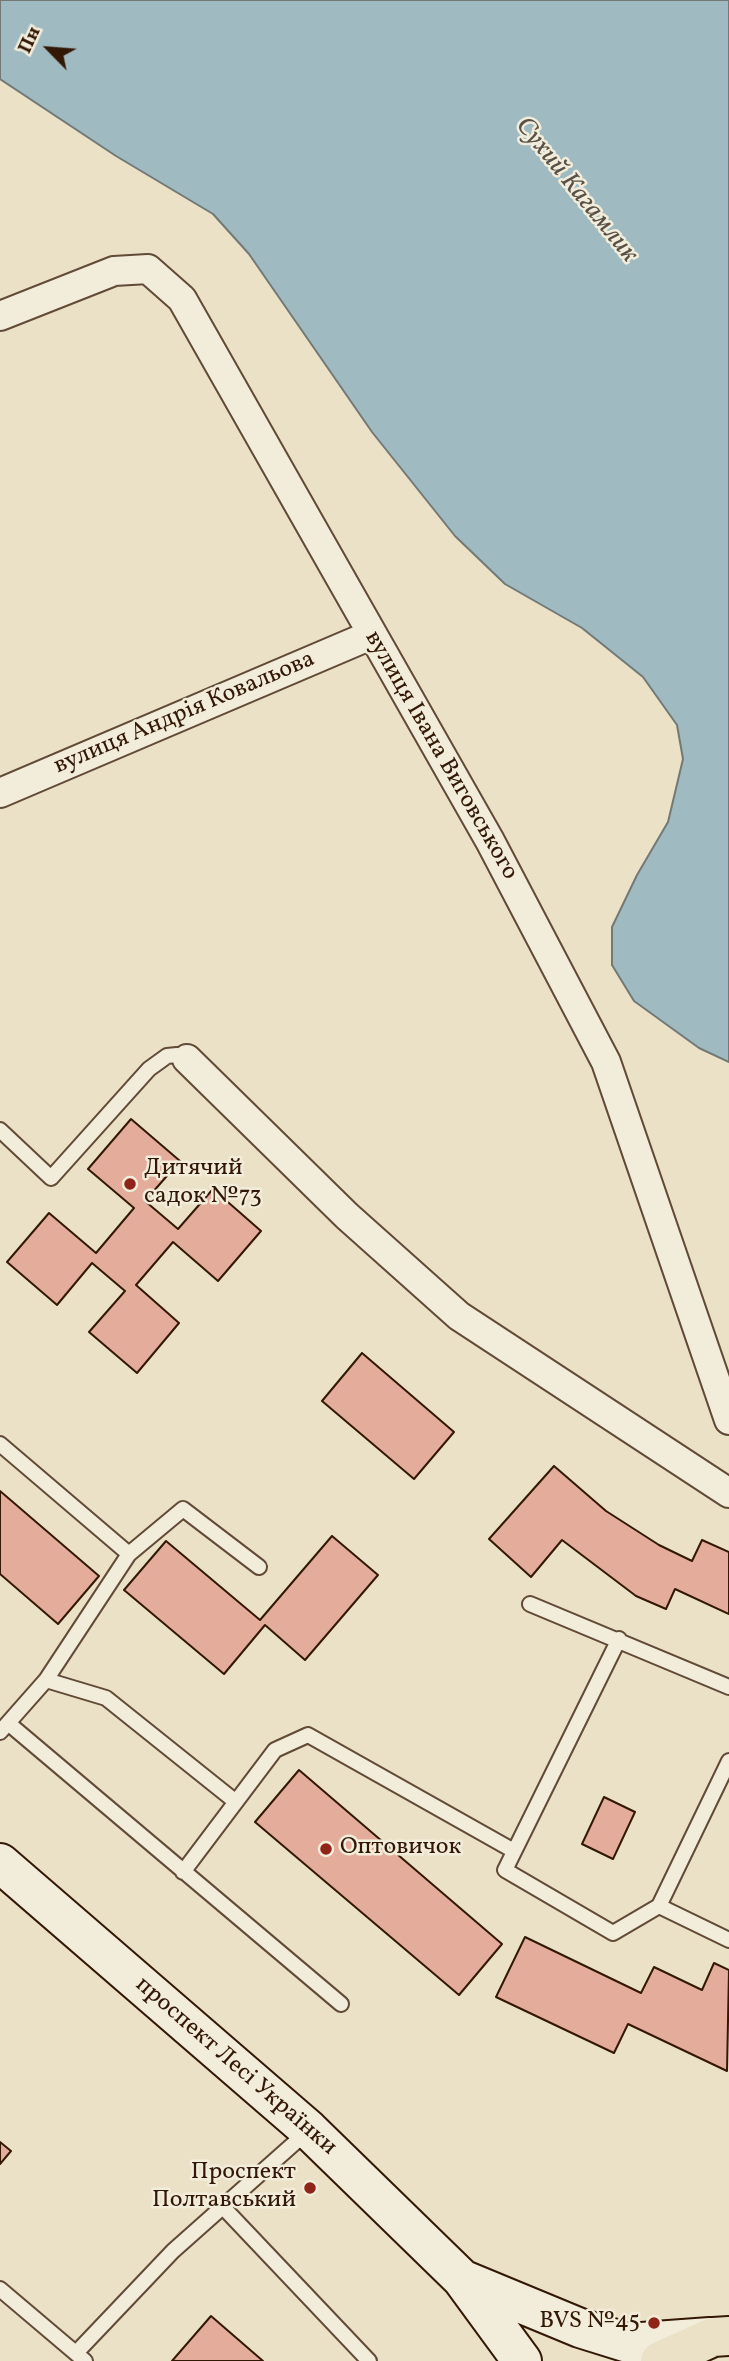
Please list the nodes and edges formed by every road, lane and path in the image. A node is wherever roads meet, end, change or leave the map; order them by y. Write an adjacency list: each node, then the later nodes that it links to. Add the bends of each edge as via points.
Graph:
1 (0, 316): 2 (street, вулиця Івана Виговського, via 114,271 148,269 182,299)
2 (371, 635): 3 (street, вулиця Андрія Ковальова); 6 (street, вулиця Івана Виговського, via 490,841 606,1062)
3 (0, 793)
4 (187, 1059): 5 (lane, via 167,1056 149,1069 51,1178); 8 (street, via 347,1216 458,1316)
5 (0, 1130)
6 (729, 1420)
7 (0, 1444): 9 (lane)
8 (729, 1493)
9 (129, 1554): 10 (lane, via 183,1509); 13 (lane)
10 (259, 1567)
11 (530, 1604): 12 (lane)
12 (619, 1639): 14 (lane); 18 (lane)
13 (46, 1679): 15 (lane); 17 (lane, via 106,1698)
14 (729, 1687)
15 (4, 1728): 20 (lane)
16 (729, 1762): 21 (lane)
17 (236, 1802): 18 (lane, via 275,1751 308,1735); 20 (lane)
18 (514, 1851): 21 (lane, via 505,1870 613,1933)
19 (0, 1863): 24 (street, проспект Лесі Українки)
20 (183, 1872): 23 (lane)
21 (659, 1906): 22 (lane)
22 (729, 1940)
23 (341, 2004)
24 (309, 2130): 25 (lane); 26 (street, проспект Лесі Українки)
25 (222, 2206): 29 (lane, via 173,2251); 30 (lane)
26 (462, 2279): 28 (street, via 628,2343); 31 (street)
27 (0, 2289): 29 (lane)
28 (721, 2337): 32 (highway)
29 (81, 2357)
30 (369, 2361)
31 (522, 2361)
32 (660, 2361)

